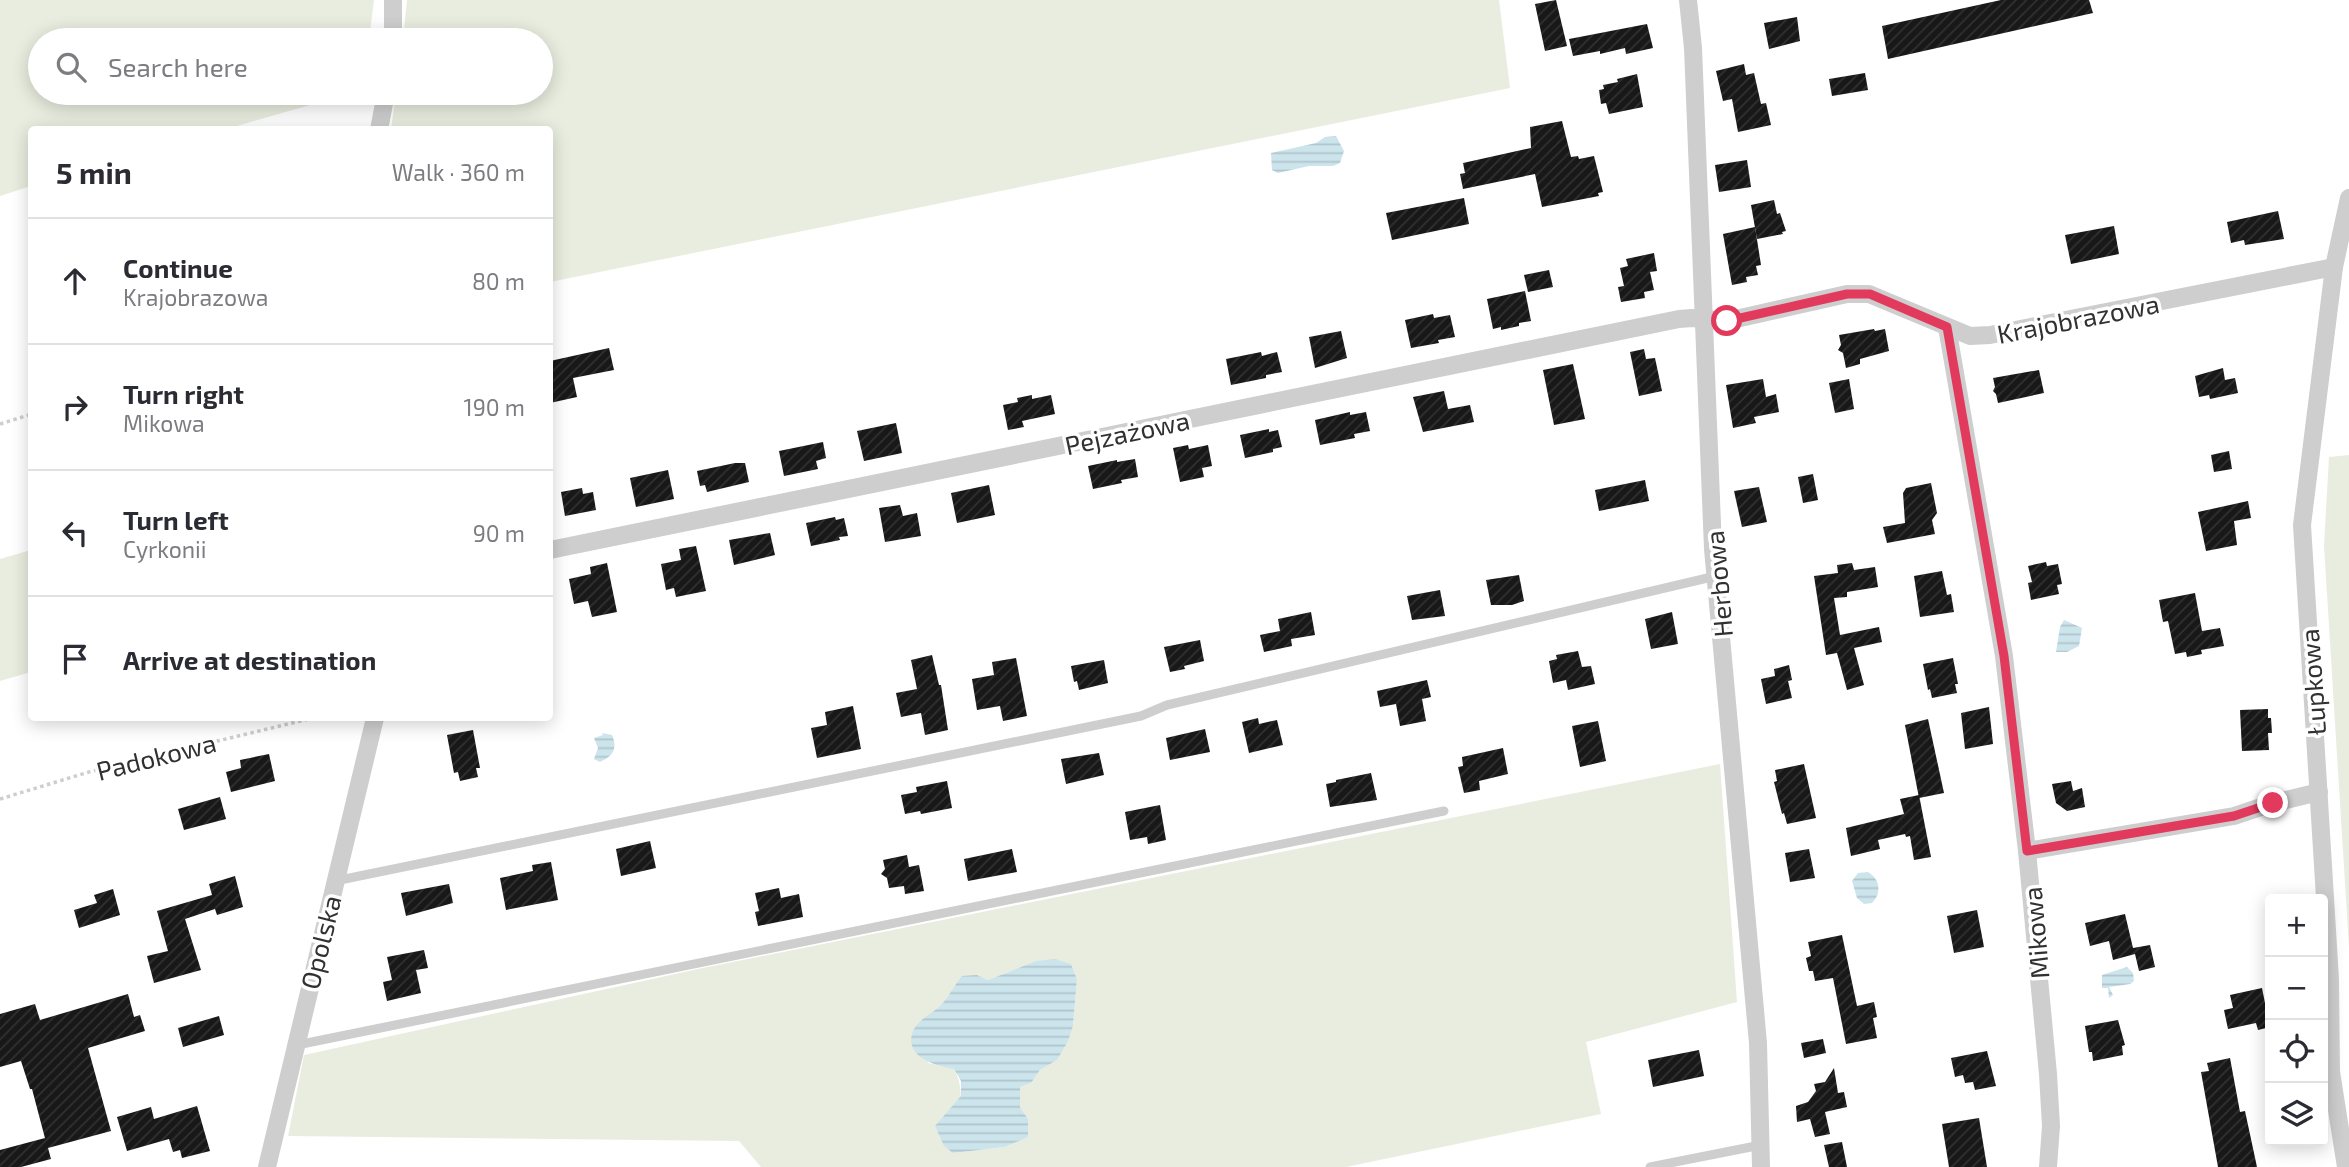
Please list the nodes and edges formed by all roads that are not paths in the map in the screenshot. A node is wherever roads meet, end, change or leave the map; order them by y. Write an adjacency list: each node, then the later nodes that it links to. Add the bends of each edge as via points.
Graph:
1 (393, 0): 3 (street)
2 (1688, 0): 8 (street, Herbowa)
3 (393, 28)
4 (384, 105): 5 (street)
5 (380, 126)
6 (2349, 198): 7 (street, Łupkowa)
7 (2334, 267): 9 (street, Krajobrazowa, via 1990,335 1970,336); 13 (street, Łupkowa, via 2302,525)
8 (1704, 319): 9 (street, Krajobrazowa, via 1727,321 1847,294 1870,294); 10 (street, Pejzażowa, via 1679,319); 11 (street, Herbowa)
9 (1947, 327): 15 (street, Mikowa, via 2004,656)
10 (553, 549)
11 (1716, 576): 16 (lane, via 1167,705 1141,716); 18 (street, Herbowa, via 1756,1017)
12 (374, 721): 16 (street, Opolska)
13 (2319, 792): 15 (street, via 2234,816); 19 (street, Łupkowa, via 2331,1072)
14 (1444, 811): 17 (lane)
15 (2027, 851): 23 (street, Mikowa, via 2048,1074)
16 (335, 881): 17 (street, Opolska)
17 (295, 1045): 20 (street, Opolska)
18 (1760, 1145): 21 (lane); 22 (street, Herbowa)
19 (2347, 1165)
20 (267, 1167)
21 (1650, 1167)
22 (1761, 1167)
23 (2048, 1167)

